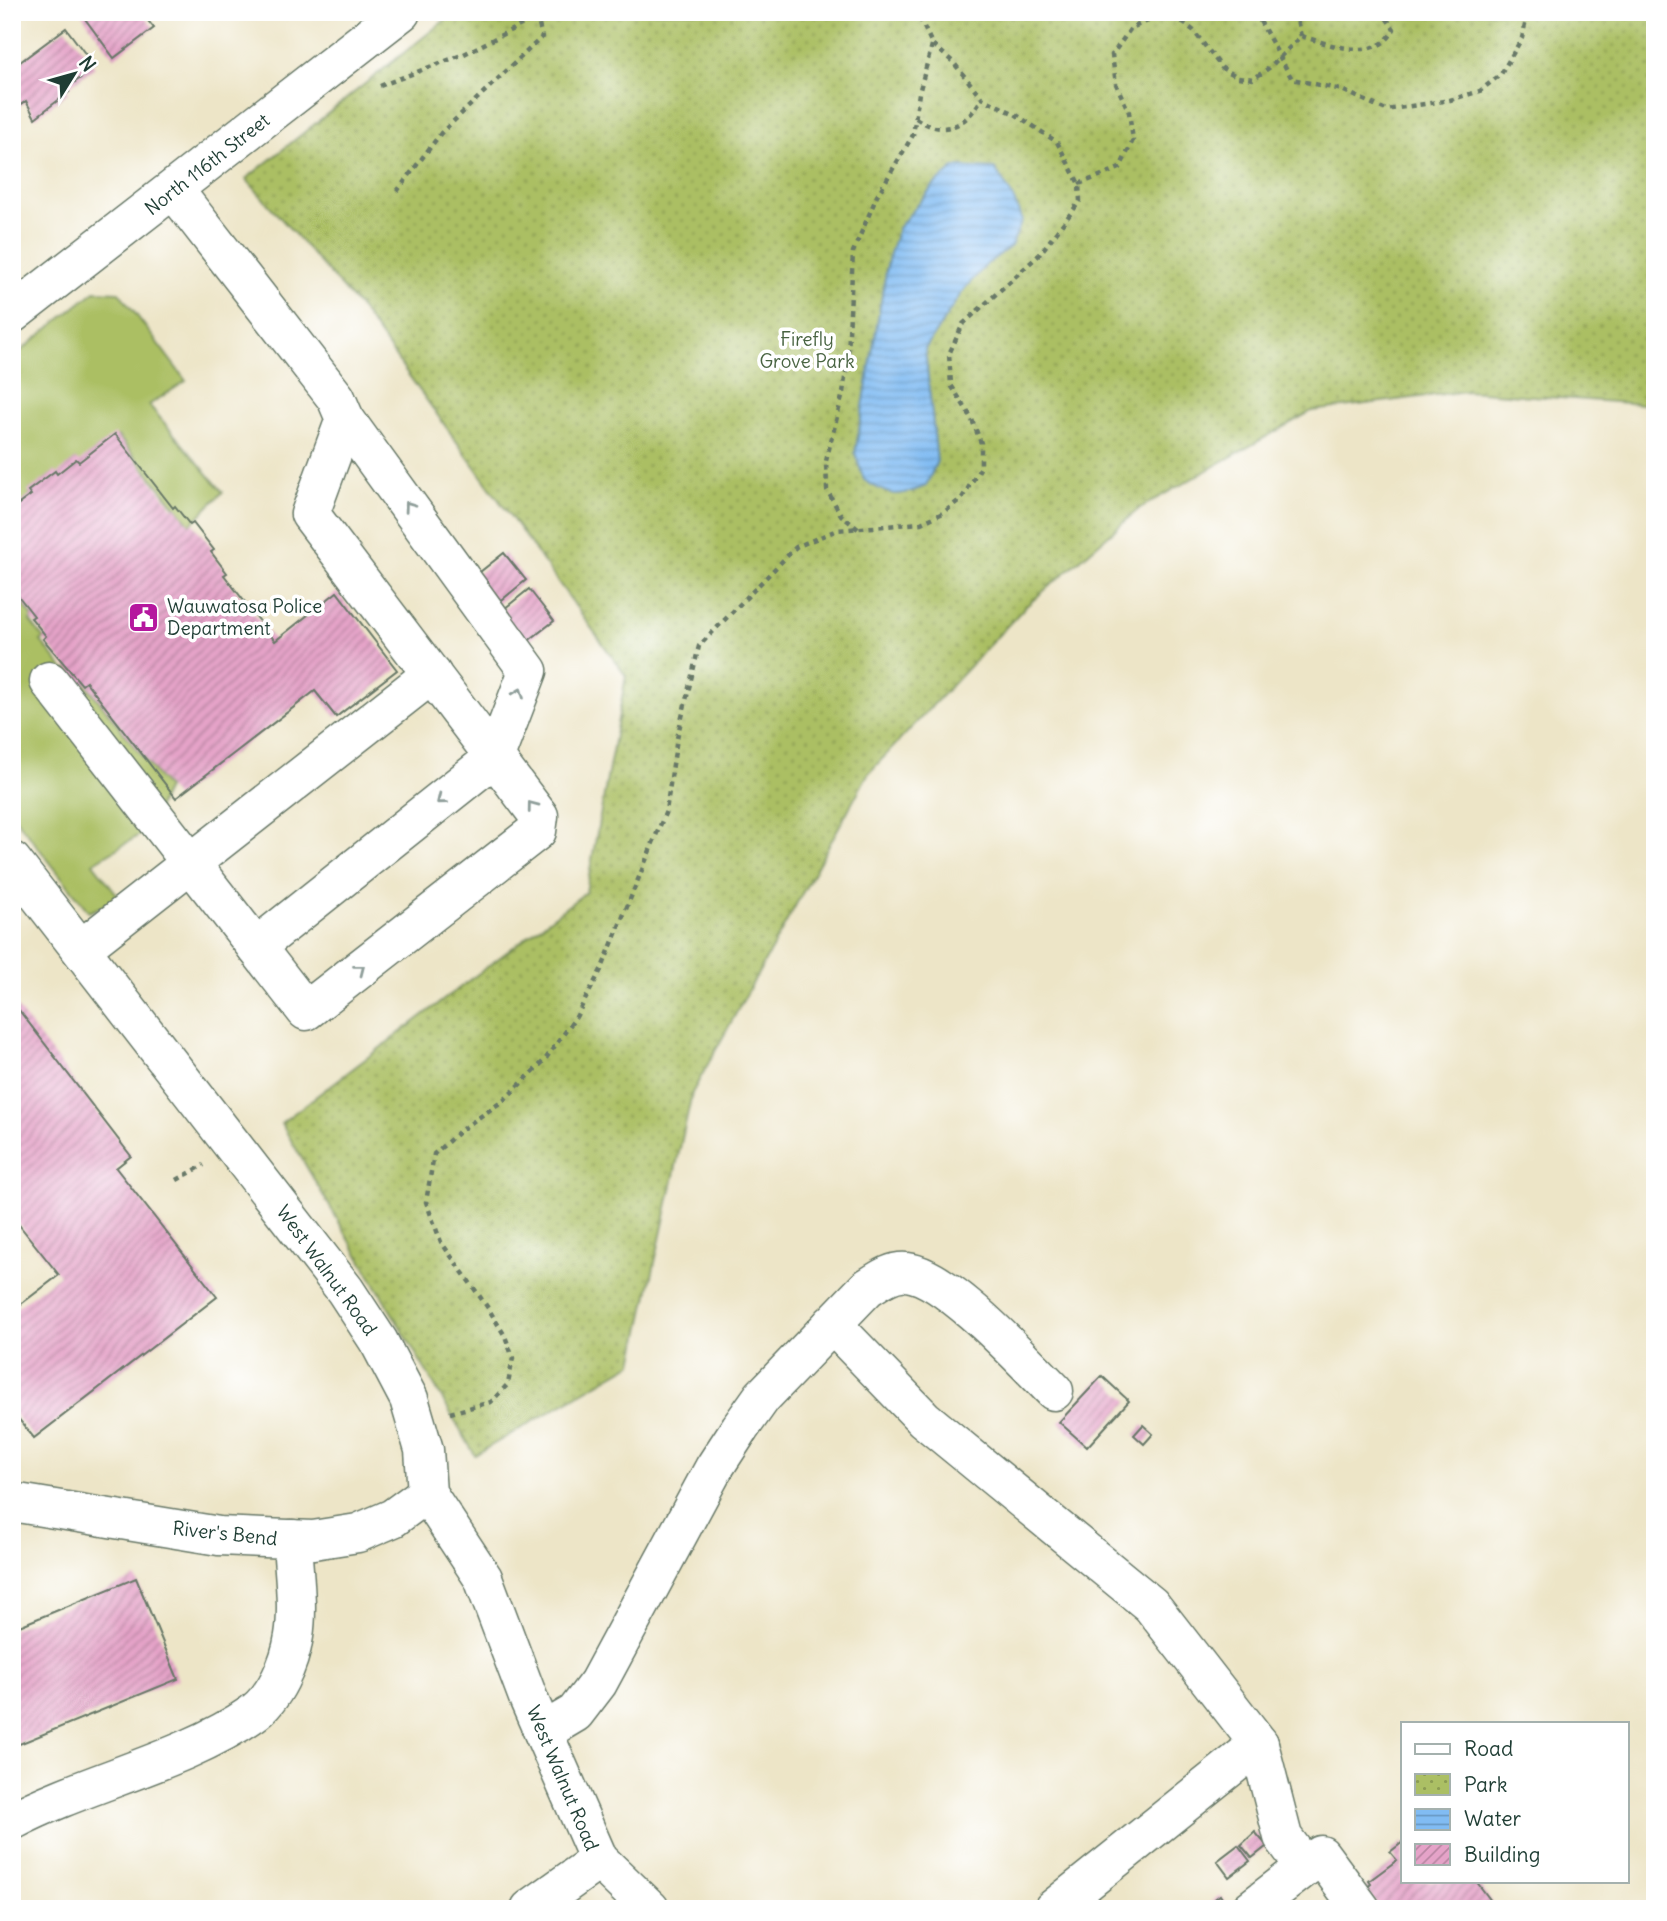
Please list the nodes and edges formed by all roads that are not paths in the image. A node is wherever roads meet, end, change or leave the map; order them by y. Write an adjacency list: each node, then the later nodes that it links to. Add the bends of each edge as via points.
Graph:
1 (401, 12): 2 (street, North 116th Street)
2 (174, 190): 3 (street, North 116th Street); 4 (street, via 336,398)
3 (12, 314)
4 (345, 419): 5 (street, via 310,514); 7 (street, one-way to 4, via 528,671)
5 (432, 674): 7 (street); 9 (street)
6 (49, 681): 9 (street)
7 (495, 757): 10 (street, one-way to 10); 10 (street, one-way to 7, via 306,1011 537,831 539,816)
8 (12, 861): 11 (street, West Walnut Road)
9 (191, 863): 10 (street); 11 (street)
10 (256, 947)
11 (80, 949): 14 (street, West Walnut Road, via 345,1290 379,1342 409,1399 424,1450)
12 (832, 1324): 13 (street, via 867,1288 905,1271 949,1290); 17 (street, via 762,1398 740,1429 584,1702 575,1713); 18 (street, via 924,1419 1152,1605)
13 (1055, 1391)
14 (427, 1493): 16 (street, River's Bend, via 393,1518 358,1533); 17 (street, West Walnut Road, via 483,1578)
15 (12, 1502): 16 (street, River's Bend, via 219,1536)
16 (292, 1539): 19 (street, via 295,1634 275,1689 254,1713 205,1740)
17 (543, 1732): 20 (street, West Walnut Road)
18 (1259, 1744): 21 (street, via 1283,1837); 24 (street)
19 (12, 1821)
20 (599, 1860): 22 (street); 23 (street, West Walnut Road)
21 (1305, 1867): 25 (street); 26 (street, via 1321,1855)
22 (530, 1909)
23 (650, 1909)
24 (1053, 1909)
25 (1251, 1909)
26 (1361, 1909)

